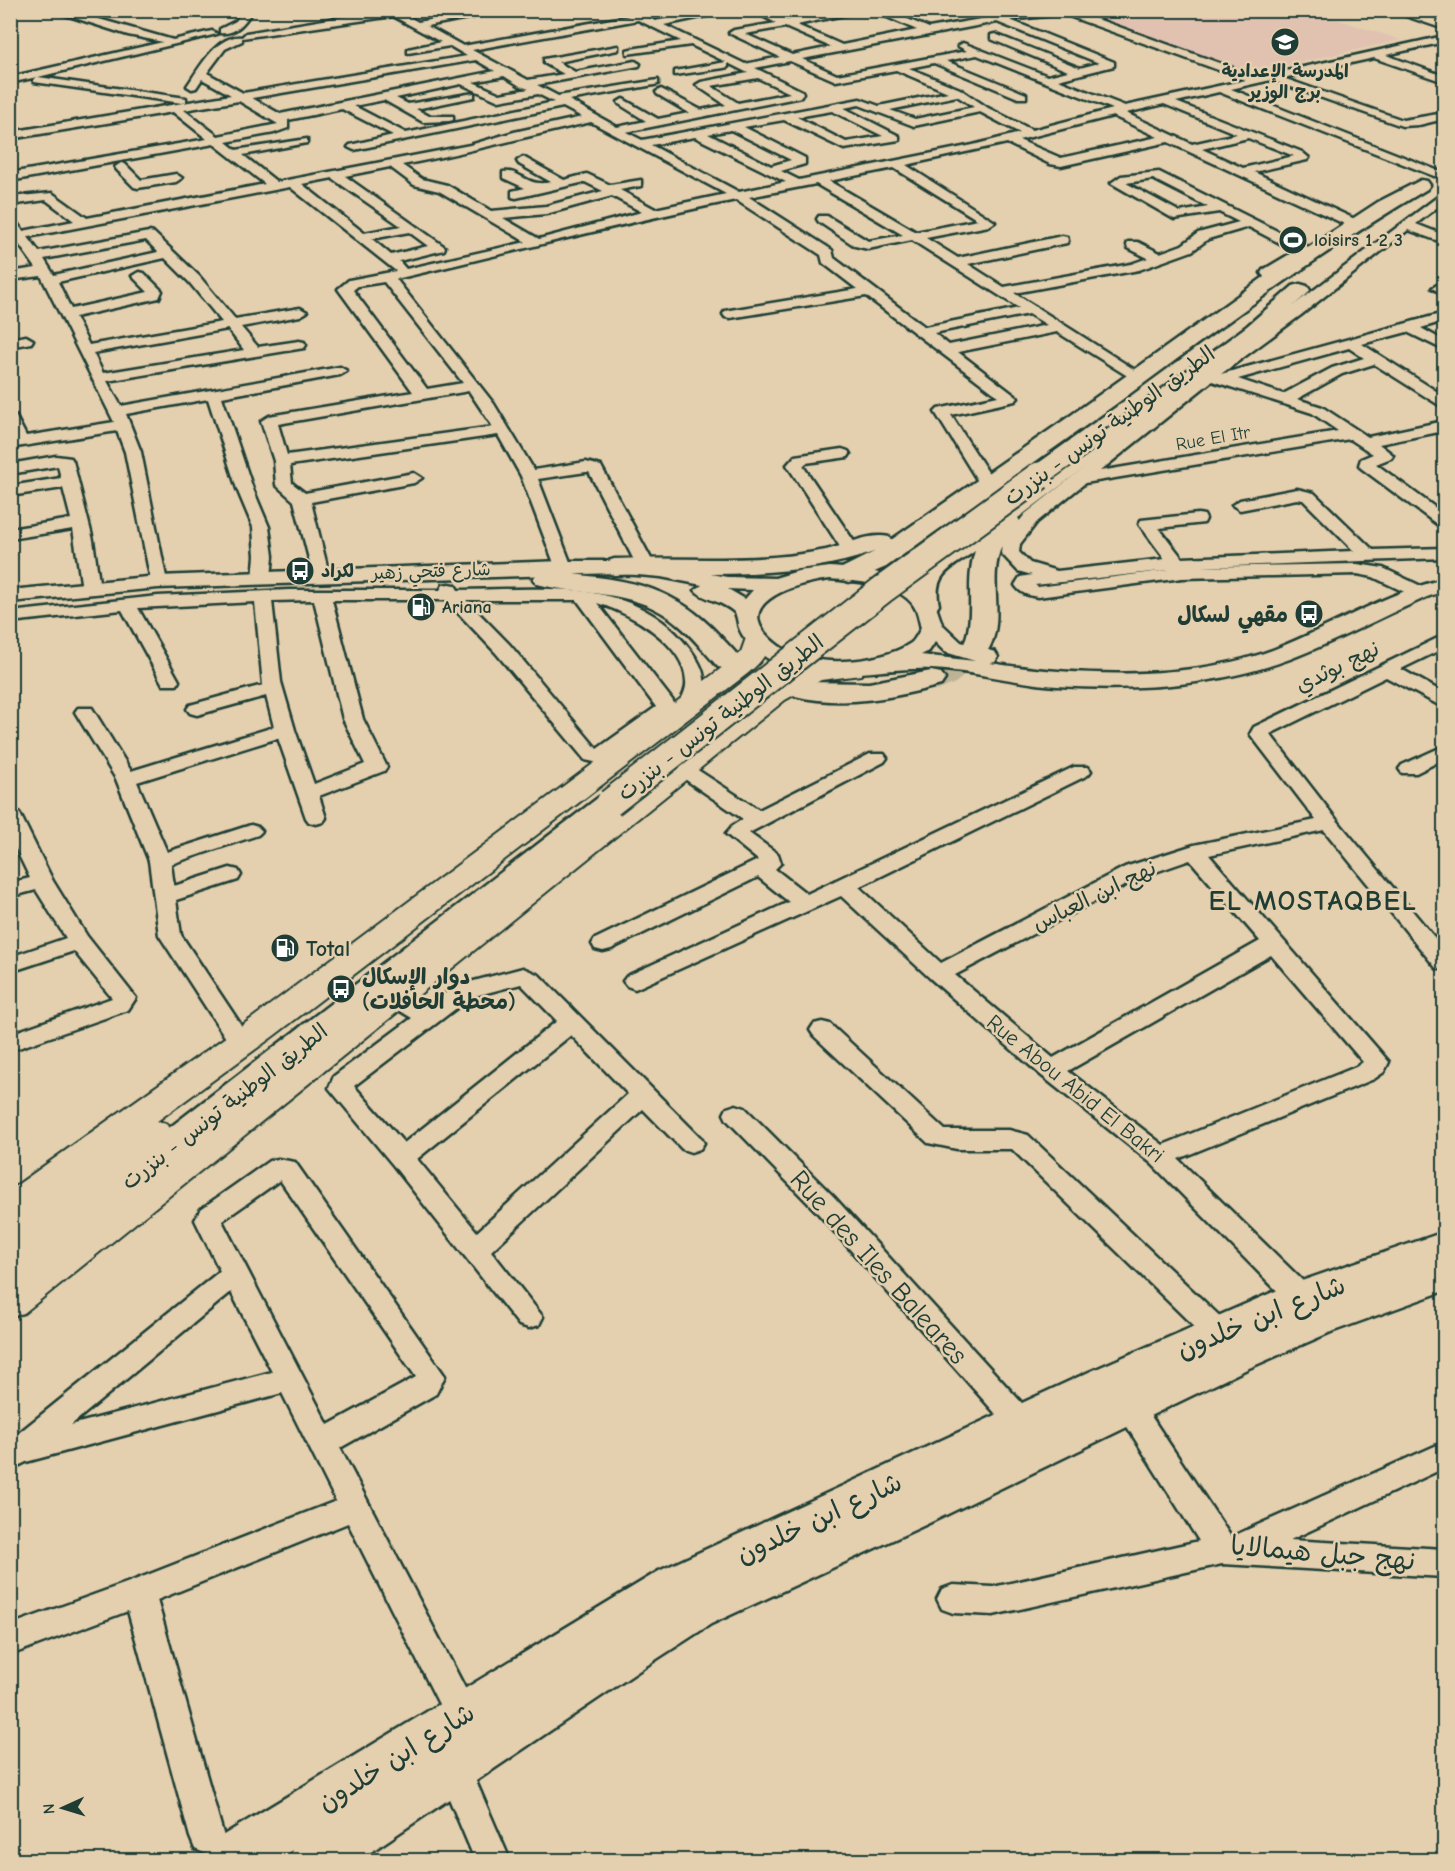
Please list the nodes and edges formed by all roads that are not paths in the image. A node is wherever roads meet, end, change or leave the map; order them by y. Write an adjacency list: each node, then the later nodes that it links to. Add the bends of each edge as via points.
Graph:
1 (55, 10): 41 (street, via 132,33)
2 (248, 10): 31 (street)
3 (504, 10): 23 (street)
4 (688, 10): 16 (street)
5 (730, 10): 16 (street)
6 (756, 10): 21 (street)
7 (862, 10): 14 (street)
8 (876, 10): 30 (street)
9 (1393, 10): 22 (street)
10 (1407, 10): 22 (street)
11 (416, 12): 12 (street)
12 (393, 13): 23 (street); 31 (street, via 273,32)
13 (634, 13): 20 (street); 26 (street)
14 (833, 14): 21 (street); 24 (street)
15 (1002, 15): 19 (street); 30 (street)
16 (699, 16): 18 (street)
17 (577, 17): 26 (street)
18 (679, 19): 20 (street); 25 (street)
19 (1017, 20): 28 (street); 35 (street); 73 (street, via 1059,11 1074,13)
20 (653, 24): 27 (street)
21 (786, 24): 45 (street); 52 (street, via 729,34)
22 (1444, 24)
23 (416, 25): 34 (street)
24 (851, 26)
25 (697, 28)
26 (594, 29): 44 (street); 53 (street)
27 (667, 30): 33 (street); 42 (street)
28 (1028, 30): 43 (street); 60 (street, via 1110,64)
29 (862, 31): 40 (street)
30 (928, 31): 35 (street); 40 (street)
31 (242, 32): 36 (street); 36 (street)
32 (463, 33): 34 (street)
33 (644, 34)
34 (440, 37): 44 (street)
35 (943, 37): 43 (street, via 959,44)
36 (218, 38): 41 (street); 62 (street)
37 (621, 38): 65 (street, via 612,44 548,61)
38 (706, 38): 42 (street)
39 (1444, 39): 50 (street)
40 (883, 40): 45 (street); 54 (street)
41 (176, 41): 67 (street)
42 (691, 41): 48 (street); 49 (street)
43 (984, 44): 46 (street); 46 (street); 54 (street); 70 (street)
44 (456, 46): 47 (street); 53 (street)
45 (838, 48): 52 (street); 58 (street)
46 (1023, 48): 60 (street)
47 (412, 51)
48 (631, 52)
49 (715, 53): 51 (street); 56 (street)
50 (1374, 54): 69 (street); 71 (street)
51 (692, 57)
52 (790, 58): 56 (street); 58 (street, via 832,78)
53 (480, 59): 63 (street); 66 (street); 87 (street)
54 (932, 61): 57 (street); 85 (street)
55 (635, 64): 65 (street)
56 (741, 65): 61 (street); 64 (street)
57 (897, 67): 58 (street); 68 (street)
58 (881, 70)
59 (10, 72): 67 (street)
60 (1080, 72): 70 (street)
61 (679, 73)
62 (201, 74): 87 (street); 91 (street)
63 (510, 74): 76 (street); 78 (street)
64 (760, 74): 95 (street, via 700,85); 95 (street, via 799,93)
65 (574, 75): 76 (street)
66 (422, 76): 77 (street); 94 (street)
67 (24, 78): 72 (street); 91 (street)
68 (924, 78): 75 (street); 84 (street)
69 (1274, 78): 73 (street); 104 (street, via 1402,123)
70 (1048, 79): 79 (street)
71 (1444, 79)
72 (10, 80)
73 (1260, 81): 80 (street)
74 (654, 82): 88 (street)
75 (906, 82)
76 (529, 83): 81 (street); 82 (street)
77 (440, 85): 78 (street); 86 (street)
78 (468, 87): 82 (street); 97 (street)
79 (1068, 87): 85 (street); 100 (street)
80 (1221, 89): 89 (street); 143 (street)
81 (541, 90): 82 (street, via 501,98); 88 (street)
82 (486, 91)
83 (661, 92): 102 (street)
84 (957, 93): 92 (street); 98 (street)
85 (1034, 94): 92 (street)
86 (385, 96): 93 (street); 97 (street)
87 (244, 97): 91 (street); 94 (street)
88 (560, 100): 97 (street, via 433,121); 99 (street); 112 (street)
89 (1165, 101): 100 (street); 118 (street)
90 (623, 102): 108 (street)
91 (179, 104): 119 (street); 124 (street)
92 (989, 104): 98 (street, via 915,123); 105 (street)
93 (343, 105): 106 (street); 120 (street)
94 (261, 106): 106 (street)
95 (736, 106): 102 (street)
96 (833, 107): 98 (street, via 861,102); 103 (street); 110 (street)
97 (407, 108)
98 (879, 109)
99 (579, 110): 107 (street); 112 (street, via 467,134)
100 (1120, 111): 109 (street); 116 (street)
101 (1020, 113): 105 (street)
102 (700, 114): 108 (street)
103 (786, 116): 111 (street); 117 (street)
104 (1444, 116)
105 (999, 117): 116 (street)
106 (279, 118): 124 (street, via 285,123 279,128)
107 (594, 118): 114 (street); 134 (street)
108 (656, 122): 114 (street)
109 (1134, 122): 113 (street); 121 (street)
110 (868, 124): 117 (street); 117 (street, via 895,138 849,147)
111 (732, 126): 115 (street); 137 (street, via 801,161)
112 (448, 127): 120 (street)
113 (1113, 127)
114 (617, 130): 126 (street)
115 (697, 133): 126 (street); 137 (street)
116 (1030, 133): 122 (street)
117 (819, 134)
118 (1251, 134): 129 (street); 138 (street, via 1303,158)
119 (10, 136)
120 (405, 137): 127 (street)
121 (1169, 138): 128 (street, via 1061,162); 129 (street)
122 (1008, 139): 128 (street); 135 (street)
123 (1058, 139): 128 (street)
124 (216, 140): 130 (street); 142 (street)
125 (303, 141): 130 (street)
126 (643, 143): 155 (street)
127 (354, 147)
128 (1025, 147)
129 (1190, 148): 138 (street)
130 (232, 154): 140 (street)
131 (160, 157): 150 (street)
132 (523, 161): 145 (street)
133 (331, 162): 140 (street)
134 (393, 164): 141 (street); 160 (street, via 418,182 443,188)
135 (896, 164): 144 (street); 170 (street, via 989,222)
136 (121, 167): 150 (street, via 138,184)
137 (770, 170): 148 (street)
138 (1239, 172): 164 (street)
139 (507, 175): 151 (street)
140 (261, 176): 149 (street)
141 (338, 176): 147 (street); 166 (street)
142 (10, 177)
143 (1437, 177): 164 (highway); 186 (highway, الطريق الوطنية تونس - بنزرت); 221 (highway, الطريق الوطنية تونس - بنزرت)
144 (819, 180): 148 (street); 158 (street)
145 (561, 183): 151 (street); 152 (street, via 587,178)
146 (637, 183): 152 (street)
147 (294, 184): 149 (street); 169 (street)
148 (798, 184): 155 (street)
149 (276, 187): 150 (street)
150 (189, 189): 161 (street)
151 (536, 189): 153 (street)
152 (613, 191): 159 (street); 160 (street, via 546,210)
153 (516, 194)
154 (1444, 196): 165 (street)
155 (740, 197): 159 (street); 162 (street)
156 (10, 201): 161 (street, via 48,195)
157 (1222, 208): 157 (street, via 1154,174 1117,183 1178,216); 163 (street)
158 (871, 209): 162 (street); 170 (street)
159 (653, 213): 172 (street)
160 (489, 216): 172 (street)
161 (84, 222): 167 (street)
162 (805, 222): 170 (street, via 864,244); 187 (street, via 828,260)
163 (1251, 223): 177 (street, via 1201,237); 184 (street, via 1304,251 1268,273)
164 (1354, 224): 184 (highway)
165 (1406, 225): 168 (street); 210 (street)
166 (412, 228): 169 (street); 176 (street, via 439,248)
167 (14, 232): 175 (street)
168 (1442, 236)
169 (362, 237): 176 (street)
170 (915, 237): 178 (street)
171 (1062, 240): 178 (street)
172 (537, 243): 179 (street)
173 (1133, 245): 177 (street)
174 (167, 254): 175 (street, via 151,237 145,236); 180 (street); 195 (street, via 194,279)
175 (36, 257): 180 (street)
176 (389, 259): 179 (street)
177 (1161, 259): 188 (street)
178 (957, 262): 188 (street)
179 (405, 273): 183 (street)
180 (47, 275): 181 (street); 192 (street)
181 (10, 276)
182 (139, 276): 192 (street, via 155,291 154,295)
183 (387, 277): 212 (street); 214 (street, via 345,288)
184 (1273, 279): 209 (highway)
185 (1444, 286): 189 (street, via 1439,288)
186 (1300, 290): 221 (highway, الطريق الوطنية تونس - بنزرت); 234 (highway, via 1254,330)
187 (869, 291): 193 (street); 198 (street)
188 (1003, 291): 190 (street)
189 (1444, 291)
190 (1032, 309): 196 (street); 198 (street)
191 (300, 312): 195 (street)
192 (68, 314): 204 (street)
193 (730, 314)
194 (1444, 317): 197 (street)
195 (232, 325): 204 (street); 206 (street)
196 (1060, 327): 205 (street); 209 (street)
197 (1410, 328): 201 (street); 203 (street)
198 (924, 331): 205 (street)
199 (26, 340): 200 (street)
200 (10, 343)
201 (1352, 344): 207 (street); 210 (street)
202 (299, 345): 206 (street)
203 (1444, 346)
204 (85, 350): 211 (street)
205 (947, 350): 231 (street, via 1010,398 943,411)
206 (254, 352): 211 (street)
207 (1377, 359): 215 (street, via 1337,371); 216 (street)
208 (340, 371): 213 (street)
209 (1139, 377): 231 (highway)
210 (1216, 377): 215 (street); 229 (street)
211 (98, 378): 218 (street)
212 (472, 386): 214 (street); 220 (street)
213 (213, 393): 218 (street); 253 (street, via 261,527)
214 (423, 395): 225 (street, via 270,420)
215 (1285, 399): 222 (street, via 1317,410)
216 (1444, 402)
217 (10, 418): 223 (street)
218 (120, 418): 223 (street); 249 (street, via 140,480)
219 (1444, 426): 222 (street, Rue El Itr)
220 (503, 430): 225 (street); 227 (street)
221 (1082, 436): 286 (highway, الطريق الوطنية تونس - بنزرت, bridge)
222 (1361, 437): 229 (street, Rue El Itr); 237 (street, via 1385,455 1367,462 1368,465)
223 (16, 442)
224 (843, 454): 243 (street, via 801,459 795,465)
225 (282, 461): 233 (street, via 284,485)
226 (10, 469): 230 (street, via 62,460)
227 (529, 476): 244 (street, via 595,469); 247 (street)
228 (414, 478): 233 (street)
229 (1077, 480): 248 (street, via 1031,518 1011,544 1010,552 1024,567)
230 (69, 482): 232 (street); 238 (street)
231 (979, 488): 243 (highway)
232 (10, 491)
233 (302, 499): 251 (street)
234 (1024, 501): 261 (highway, via 925,579); 266 (highway, via 1022,510 990,543 981,582 984,630)
235 (1240, 505): 241 (street, via 1297,494 1308,496)
236 (1198, 519): 242 (street, via 1147,524)
237 (1444, 520)
238 (78, 523): 239 (street); 255 (street)
239 (10, 534)
240 (1444, 553): 241 (street)
241 (1376, 556): 242 (street); 252 (street)
242 (1176, 562): 248 (street)
243 (851, 563): 244 (highway); 250 (street); 261 (street, via 916,596)
244 (646, 566): 245 (highway)
245 (615, 567): 247 (street, شارع فتحي زهير); 250 (street, شارع فتحي زهير, via 727,583)
246 (1444, 572): 252 (street)
247 (554, 573): 251 (street, شارع فتحي زهير); 254 (street, شارع فتحي زهير); 264 (street, شارع فتحي زهير, via 688,586 727,596 738,602); 267 (highway, via 663,603 679,612)
248 (1057, 576): 252 (street, via 1026,581 1024,585 1038,592 1182,573 1357,569)
249 (158, 582): 253 (street, شارع فتحي زهير); 255 (street, شارع فتحي زهير)
250 (778, 584): 264 (street, via 753,603)
251 (321, 585): 253 (street, شارع فتحي زهير); 254 (street); 285 (street, via 353,719 377,767)
252 (1422, 586): 261 (street, via 1244,651 1143,667 1071,667 988,657 953,647); 268 (street, via 1282,654 1227,669 1180,676 1075,680 913,662)
253 (263, 587): 258 (street); 272 (street)
254 (449, 588): 256 (street); 259 (street, شارع فتحي زهير, via 160,591); 263 (street, via 594,757 603,756 666,709 664,701)
255 (91, 589): 257 (street, شارع فتحي زهير)
256 (582, 595): 260 (street, via 604,598); 263 (street)
257 (10, 596)
258 (127, 604): 262 (street); 271 (street)
259 (10, 606)
260 (641, 614): 263 (street); 275 (street, via 660,627 692,665 697,682)
261 (929, 616): 268 (street, via 927,640 915,651 897,661)
262 (10, 617)
263 (603, 625)
264 (752, 627): 268 (street, شارع فتحي زهير, via 772,652 795,662 822,668); 275 (main road, via 757,648 752,656)
265 (1444, 641): 269 (street, نهج بوثدي)
266 (977, 646)
267 (728, 661)
268 (863, 668): 281 (main road, via 809,673 776,694)
269 (1386, 669): 274 (street); 290 (street, نهج بوثدي, via 1261,731 1263,740)
270 (931, 679): 273 (highway, via 868,692)
271 (170, 681)
272 (274, 688): 276 (street); 278 (street)
273 (805, 690)
274 (1444, 700)
275 (689, 703): 313 (main road)
276 (197, 709)
277 (85, 712): 284 (street)
278 (285, 730): 284 (street); 285 (street)
279 (1444, 752): 282 (street)
280 (877, 758): 289 (street)
281 (683, 769): 289 (street); 308 (main road)
282 (1409, 769)
283 (1080, 771): 297 (street)
284 (126, 779): 293 (street)
285 (306, 794): 288 (street)
286 (602, 800): 315 (highway, الطريق الوطنية تونس - بنزرت); 318 (highway, الطريق الوطنية تونس - بنزرت)
287 (10, 814): 296 (street)
288 (316, 818)
289 (758, 819): 294 (street, via 737,834 770,859)
290 (1329, 823): 292 (street, نهج ابن العباس); 304 (street)
291 (251, 831): 293 (street)
292 (1194, 852): 302 (street); 306 (street, نهج ابن العباس, via 1132,872)
293 (160, 861): 299 (street)
294 (760, 868): 300 (street); 303 (street)
295 (230, 874): 299 (street)
296 (42, 881): 298 (street); 301 (street)
297 (844, 886): 300 (street); 306 (street, Rue Abou Abid El Bakri)
298 (10, 890)
299 (164, 897): 313 (street, via 170,935)
300 (806, 904): 307 (street)
301 (79, 941): 305 (street); 312 (street, via 123,1001)
302 (1274, 943): 314 (street); 320 (street, via 1372,1054 1375,1066)
303 (603, 944)
304 (1444, 963)
305 (10, 965)
306 (939, 974): 314 (street, Rue Abou Abid El Bakri)
307 (635, 981)
308 (395, 997): 309 (street); 332 (main road)
309 (429, 1017): 310 (street, via 463,991 523,976); 321 (street, via 341,1085)
310 (571, 1022): 316 (street); 321 (street)
311 (822, 1030): 334 (street, via 937,1137 1019,1141)
312 (10, 1043)
313 (241, 1043): 322 (main road)
314 (1051, 1070): 320 (street, Rue Abou Abid El Bakri)
315 (259, 1079): 327 (highway, الطريق الوطنية تونس - بنزرت); 330 (highway)
316 (642, 1095): 319 (street); 326 (street)
317 (736, 1114): 337 (street, Rue des Iles Baleares, via 825,1204)
318 (153, 1133): 323 (highway); 324 (highway, الطريق الوطنية تونس - بنزرت)
319 (691, 1143)
320 (1160, 1156): 331 (street, Rue Abou Abid El Bakri)
321 (402, 1158): 326 (street)
322 (10, 1209)
323 (10, 1228)
324 (10, 1242)
325 (1444, 1247): 331 (highway, شارع ابن خلدون)
326 (476, 1249): 333 (street)
327 (10, 1272)
328 (236, 1273): 335 (street); 338 (street, via 208,1218 278,1168 286,1169 430,1376 426,1386); 340 (street)
329 (1444, 1275): 336 (highway, شارع ابن خلدون, via 1234,1356)
330 (10, 1286)
331 (1301, 1297): 334 (highway, شارع ابن خلدون)
332 (10, 1302)
333 (529, 1317)
334 (1219, 1333): 336 (highway, شارع ابن خلدون)
335 (290, 1379): 338 (street); 340 (street)
336 (1116, 1395): 337 (highway, شارع ابن خلدون); 342 (street, نهج جبل هيمالايا); 348 (highway, شارع ابن خلدون, via 695,1609)
337 (1021, 1422): 347 (highway, شارع ابن خلدون, via 675,1586)
338 (323, 1443): 341 (street)
339 (1444, 1454): 342 (street)
340 (14, 1455)
341 (355, 1507): 344 (street); 347 (street)
342 (1229, 1550): 343 (street, نهج جبل هيمالايا); 345 (street, via 993,1601)
343 (1444, 1563)
344 (139, 1593): 346 (street); 349 (street)
345 (953, 1599)
346 (10, 1640)
347 (462, 1715): 349 (highway, شارع ابن خلدون)
348 (454, 1770): 350 (highway, شارع ابن خلدون); 351 (street)
349 (218, 1849)
350 (315, 1860)
351 (493, 1860)

